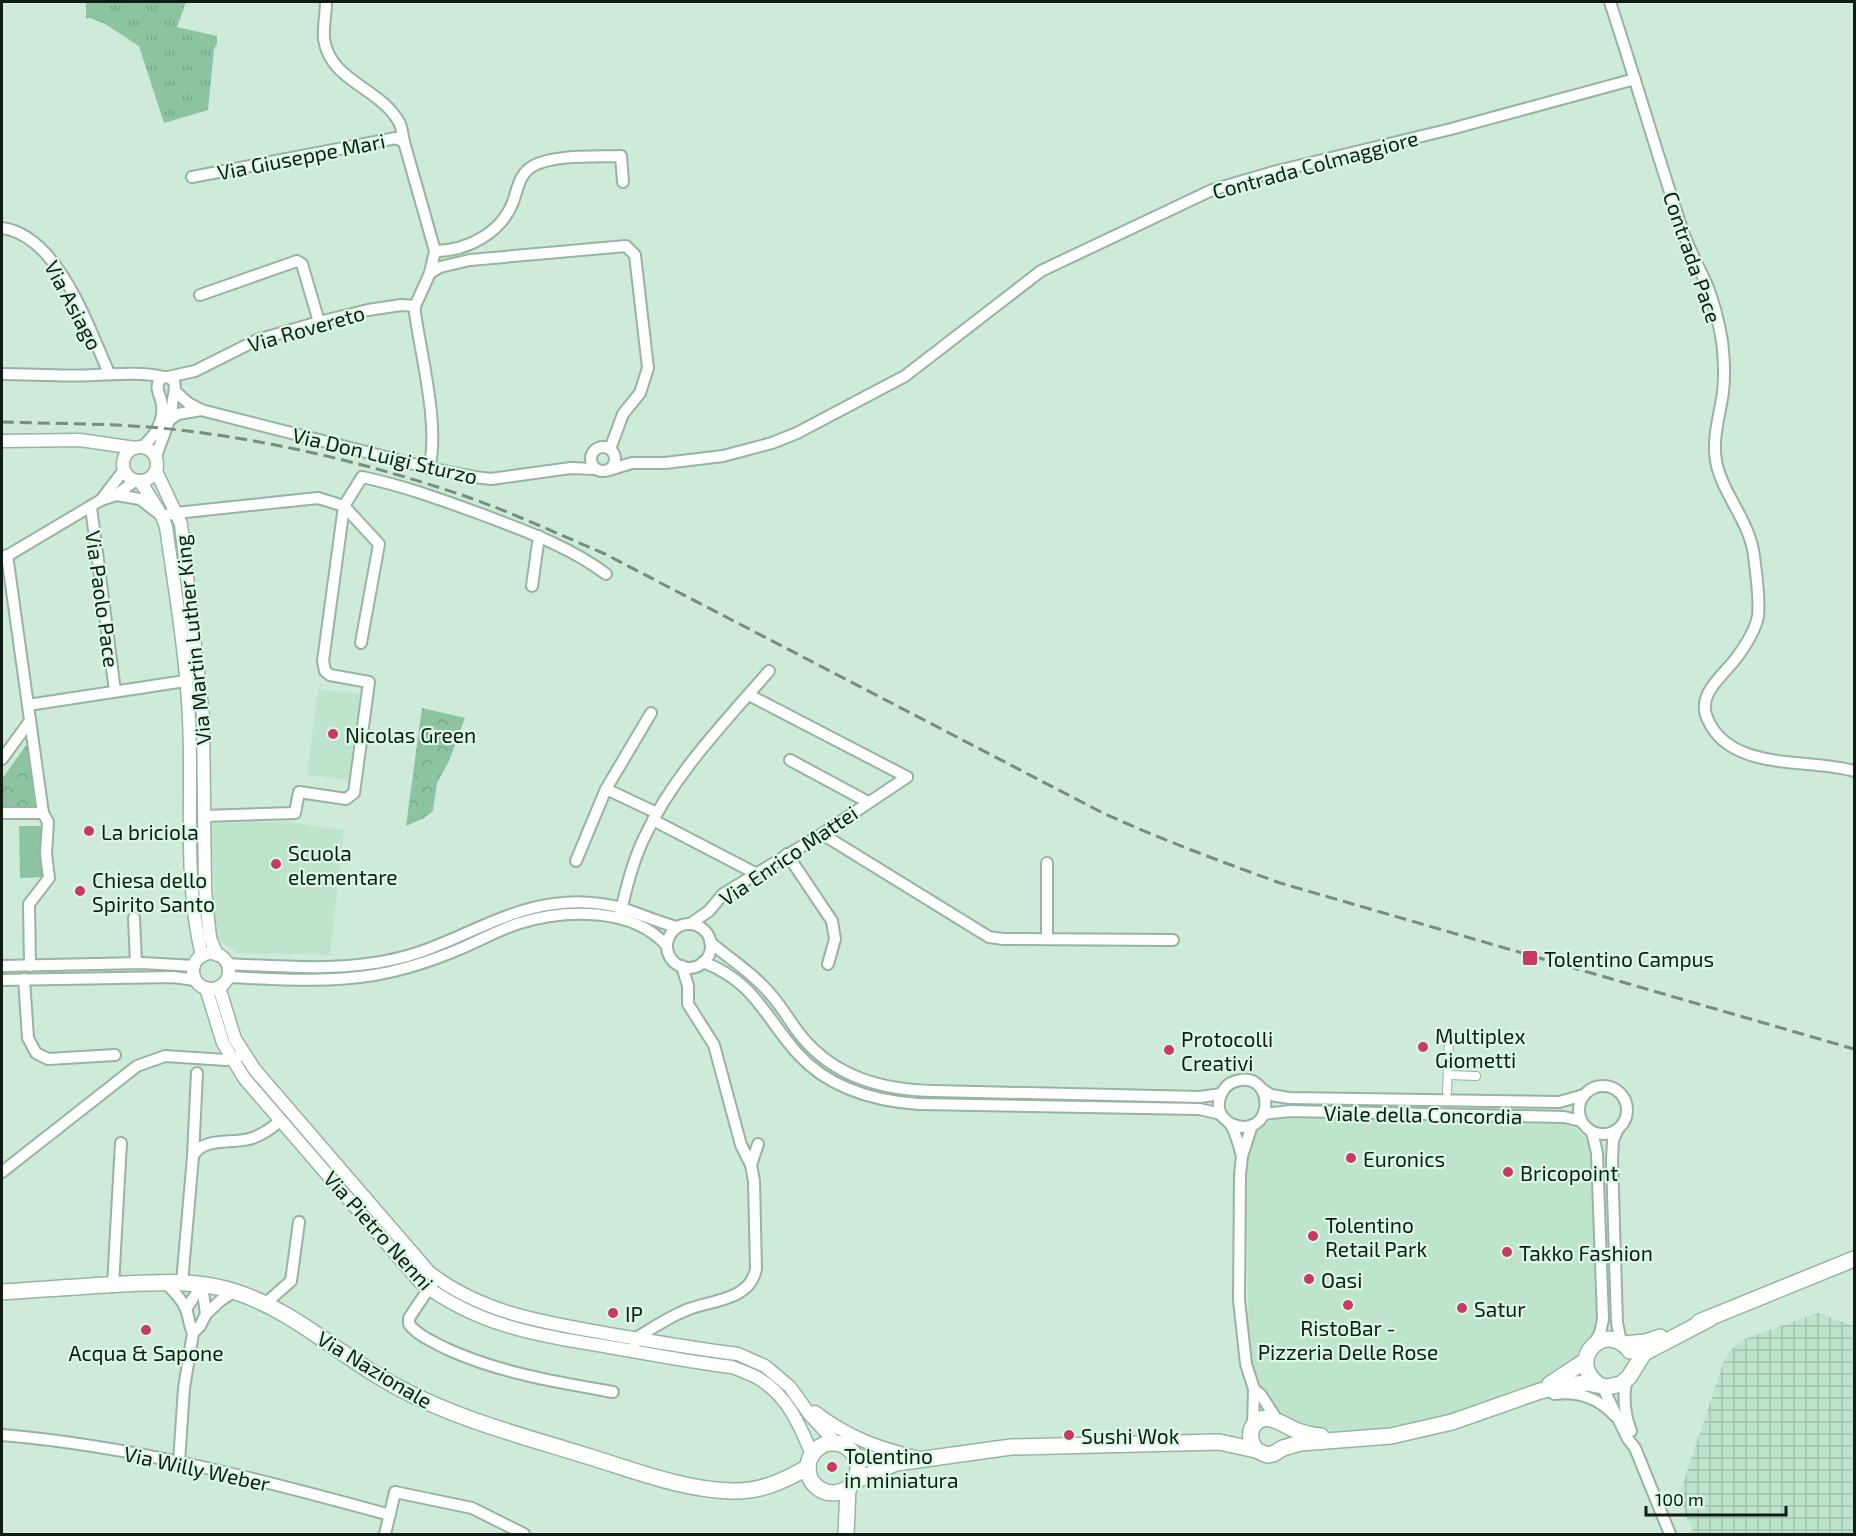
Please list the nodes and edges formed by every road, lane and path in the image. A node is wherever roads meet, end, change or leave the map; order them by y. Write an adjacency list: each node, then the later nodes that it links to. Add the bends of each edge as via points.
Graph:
1 (326, 2): 4 (street, via 324,39 331,58 343,75 373,94 389,110 400,124)
2 (1610, 2): 3 (street)
3 (1635, 79): 24 (street, Contrada Colmaggiore, via 1212,189 1041,271 904,376); 59 (street, Contrada Pace, via 1681,226 1707,286 1722,339 1725,366 1715,436 1716,461 1753,552 1758,616 1751,636 1711,687 1705,704 1707,719 1718,737 1739,751 1764,759)
4 (404, 142): 5 (street, Via Giuseppe Mari, via 396,138); 10 (street, Via Giuseppe Mari)
5 (192, 177)
6 (623, 182): 8 (street, via 621,156 558,159 533,166 523,174 507,213)
7 (2, 228): 16 (street, Via Asiago, via 25,235 46,252 72,292)
8 (480, 241): 9 (street); 11 (street)
9 (466, 246): 10 (street); 11 (street, via 463,254)
10 (435, 251): 12 (street)
11 (470, 260): 12 (street); 28 (street, via 626,246 635,255 648,368 640,393 623,414)
12 (430, 273): 14 (street)
13 (200, 295): 15 (street, via 297,261 302,264)
14 (415, 306): 15 (street, Via Rovereto, via 401,305); 33 (street, via 429,402)
15 (319, 322): 19 (street, Via Rovereto, via 257,340 195,371)
16 (109, 373): 17 (street); 18 (street)
17 (132, 373): 19 (street); 20 (street)
18 (2, 374)
19 (166, 377): 20 (street, via 158,381); 21 (street, via 174,381)
20 (156, 390): 27 (street, via 163,407 161,423 156,433)
21 (175, 391): 22 (street, Via Don Luigi Sturzo); 23 (street)
22 (201, 410): 23 (street, Via Don Luigi Sturzo); 33 (street, Via Don Luigi Sturzo)
23 (171, 419): 29 (street)
24 (794, 435): 31 (street, Via Don Luigi Sturzo, via 723,456 665,464)
25 (2, 441): 26 (street, via 80,440)
26 (108, 444): 27 (street); 32 (street)
27 (138, 448): 29 (street, via 150,450); 32 (street, via 127,454)
28 (612, 451): 30 (street, Via Don Luigi Sturzo, via 598,448); 31 (street, Via Don Luigi Sturzo); 36 (street, via 614,465)
29 (156, 457): 37 (street)
30 (591, 457): 34 (street, Via Don Luigi Sturzo); 35 (street)
31 (632, 463): 36 (street, Via Don Luigi Sturzo)
32 (124, 466): 38 (street, via 130,478); 40 (street)
33 (429, 468): 34 (street, Via Don Luigi Sturzo, via 491,479)
34 (572, 468): 35 (street, Via Don Luigi Sturzo)
35 (595, 469): 36 (street, Via Don Luigi Sturzo)
36 (609, 470)
37 (156, 471): 38 (street, via 150,478); 43 (street, Via Martin Luther King)
38 (138, 481): 39 (street); 44 (street, Via Martin Luther King)
39 (116, 495): 40 (street); 44 (street, via 140,499)
40 (101, 500): 42 (street)
41 (344, 506): 43 (street, via 318,498); 45 (street, via 362,477 397,484); 49 (street, via 379,544); 66 (street, via 323,661 330,675 369,682 354,793 344,799 299,792 296,813)
42 (90, 507): 46 (street); 52 (street, Via Paolo Pace)
43 (176, 513): 44 (street); 61 (street, Via Martin Luther King, via 181,524 203,716)
44 (162, 516): 51 (street, Via Martin Luther King, via 178,608)
45 (539, 536): 47 (street, via 585,558); 48 (street)
46 (4, 557): 54 (street)
47 (606, 574)
48 (532, 586)
49 (362, 643)
50 (770, 671): 53 (street)
51 (185, 681): 52 (street); 60 (street, Via Martin Luther King)
52 (116, 691): 54 (street)
53 (749, 695): 63 (street, Via Enrico Mattei, via 907,777); 67 (street, via 685,771)
54 (28, 705): 56 (street)
55 (651, 713): 62 (street)
56 (30, 721): 57 (street); 65 (street)
57 (2, 759)
58 (790, 760): 63 (street, Via Enrico Mattei)
59 (1854, 771)
60 (189, 778): 61 (street); 83 (street, Via Martin Luther King, via 191,888)
61 (204, 779): 66 (street, Via Martin Luther King)
62 (606, 789): 67 (street); 70 (street)
63 (868, 802): 68 (street, Via Enrico Mattei)
64 (2, 813): 65 (street)
65 (43, 813): 89 (street, via 48,822 46,854 50,878 29,904)
66 (204, 816): 82 (street, Via Martin Luther King, via 205,889 210,938)
67 (655, 816): 72 (street); 74 (street, via 637,857)
68 (822, 834): 69 (street, Via Enrico Mattei); 79 (street, via 989,937)
69 (787, 854): 72 (street, Via Enrico Mattei); 87 (street, via 832,921 835,939)
70 (576, 861)
71 (1047, 863): 79 (street)
72 (755, 873): 73 (street, Via Enrico Mattei, via 723,894)
73 (709, 911): 76 (street, Via Enrico Mattei); 78 (street, Via Enrico Mattei)
74 (620, 913): 77 (street); 81 (street); 91 (street, via 586,903 554,903 519,911 415,954 352,966); 94 (street, via 555,915 520,922 416,965 375,975)
75 (134, 918): 84 (street)
76 (690, 924): 77 (street); 78 (street, via 698,926)
77 (677, 927): 81 (street)
78 (709, 938): 85 (street, via 708,955); 109 (street, via 763,986 819,1054 849,1074 877,1085 934,1091 1200,1097)
79 (1047, 939): 80 (street)
80 (1173, 940)
81 (667, 946): 90 (street, via 671,958)
82 (217, 955): 83 (street); 86 (street)
83 (198, 961): 84 (street); 96 (street)
84 (136, 963): 89 (street)
85 (701, 963): 90 (street); 97 (street); 111 (street, via 724,972 757,998 809,1064 849,1089 877,1099 919,1104 1199,1109)
86 (227, 964): 91 (street); 92 (street)
87 (828, 964)
88 (2, 966): 89 (street)
89 (30, 966)
90 (682, 966): 97 (street)
91 (305, 967): 94 (street)
92 (228, 977): 94 (street); 98 (street)
93 (24, 979): 95 (street); 96 (street); 102 (street, via 28,1038 36,1053 48,1059)
94 (306, 979)
95 (2, 980)
96 (195, 980): 99 (street)
97 (688, 986): 123 (street, via 688,1004 714,1046 741,1145)
98 (219, 987): 99 (street); 101 (street, Via Pietro Nenni)
99 (206, 988): 103 (street, Via Pietro Nenni)
100 (1449, 1038): 105 (street)
101 (243, 1053): 103 (street); 127 (street, Via Pietro Nenni)
102 (115, 1055)
103 (231, 1059): 113 (street, Via Pietro Nenni); 124 (street, via 165,1056 137,1066)
104 (197, 1072): 121 (street)
105 (1448, 1075): 106 (street); 108 (street)
106 (1476, 1076)
107 (1262, 1089): 109 (street, via 1250,1081 1237,1080); 110 (street, via 1289,1098 1559,1102); 112 (street, via 1266,1101)
108 (1447, 1092)
109 (1221, 1094): 111 (street)
110 (1584, 1095): 114 (street, via 1579,1108); 117 (street, via 1605,1086 1623,1097 1627,1111)
111 (1221, 1114): 115 (street)
112 (1264, 1114): 114 (street, Viale della Concordia, via 1434,1113 1564,1117); 116 (street)
113 (281, 1120): 121 (street, via 252,1138 204,1144); 132 (street, Via Pietro Nenni)
114 (1581, 1121): 118 (street)
115 (1231, 1124): 116 (street); 122 (street)
116 (1252, 1125): 122 (street)
117 (1618, 1129): 118 (street, via 1605,1134); 141 (street, via 1612,1160 1617,1323)
118 (1592, 1132): 142 (street, via 1597,1153 1603,1319)
119 (121, 1143): 130 (street)
120 (758, 1144): 123 (street)
121 (193, 1156): 129 (street)
122 (1242, 1156): 149 (street, via 1239,1300 1246,1364)
123 (751, 1165): 140 (street, via 756,1233 754,1278 748,1287 728,1298 688,1309)
124 (2, 1172)
125 (299, 1222): 135 (street, via 291,1281)
126 (1854, 1259): 138 (main road)
127 (436, 1278): 132 (street); 140 (street, Via Pietro Nenni, via 491,1308 535,1321)
128 (164, 1282): 129 (main road, Via Nazionale); 130 (main road, Via Nazionale); 136 (street)
129 (182, 1283): 131 (main road, Via Nazionale)
130 (113, 1285): 134 (main road, Via Nazionale)
131 (202, 1285): 133 (main road, Via Nazionale); 136 (street); 137 (street)
132 (428, 1288): 144 (street, Via Pietro Nenni, via 486,1320 534,1334); 151 (street, via 409,1324 436,1343 512,1373)
133 (235, 1291): 135 (main road, Via Nazionale); 137 (street)
134 (2, 1292)
135 (266, 1303): 169 (main road, Via Nazionale, via 398,1388 458,1416 659,1478 710,1489 750,1490)
136 (186, 1309): 139 (street)
137 (206, 1314): 139 (street)
138 (1709, 1319): 141 (main road, via 1645,1342); 147 (main road, via 1644,1353)
139 (193, 1333): 167 (street, via 183,1388)
140 (636, 1338): 143 (street, Via Pietro Nenni); 144 (street)
141 (1623, 1343): 142 (main road, via 1607,1339); 147 (main road, via 1632,1355)
142 (1594, 1344): 145 (main road)
143 (697, 1349): 146 (street); 152 (street, Via Pietro Nenni, via 738,1354 765,1366)
144 (634, 1352): 146 (street, Via Pietro Nenni)
145 (1585, 1361): 148 (main road, via 1588,1374); 150 (main road)
146 (695, 1362): 166 (street, Via Pietro Nenni, via 732,1367 759,1379 782,1398 799,1422)
147 (1630, 1374): 148 (main road, via 1615,1386); 162 (street, via 1624,1405)
148 (1600, 1385): 150 (main road, via 1567,1385); 154 (street)
149 (1254, 1389): 155 (street); 156 (street)
150 (1540, 1391): 153 (main road)
151 (614, 1392)
152 (798, 1398): 160 (street, Via Pietro Nenni); 165 (street, via 860,1441)
153 (1512, 1402): 154 (street, via 1574,1394 1604,1405); 158 (main road, via 1432,1428)
154 (1618, 1418): 162 (street)
155 (1279, 1422): 156 (main road, via 1267,1418); 158 (main road, via 1308,1434); 161 (main road, via 1287,1438)
156 (1252, 1428): 159 (main road); 163 (main road, via 1251,1440)
157 (2, 1435): 167 (street, Via Willy Weber)
158 (1342, 1439): 161 (main road)
159 (1220, 1442): 163 (main road); 165 (main road, via 1011,1447)
160 (836, 1443): 164 (main road, via 848,1447); 166 (main road, via 822,1445)
161 (1282, 1448): 163 (main road, via 1273,1454)
162 (1635, 1448): 176 (street)
163 (1256, 1450)
164 (856, 1457): 168 (main road); 170 (main road, via 858,1465)
165 (926, 1459): 168 (main road)
166 (810, 1461): 169 (main road, Via Nazionale); 171 (main road, via 811,1479)
167 (179, 1462): 172 (street, Via Willy Weber)
168 (896, 1463): 170 (main road)
169 (782, 1482): 171 (main road, Via Nazionale)
170 (851, 1484): 171 (main road, via 841,1491); 173 (main road)
171 (821, 1488): 173 (main road)
172 (390, 1515): 174 (street); 175 (street, via 395,1492 472,1508)
173 (845, 1528)
174 (385, 1534)
175 (524, 1534)
176 (1670, 1534)

